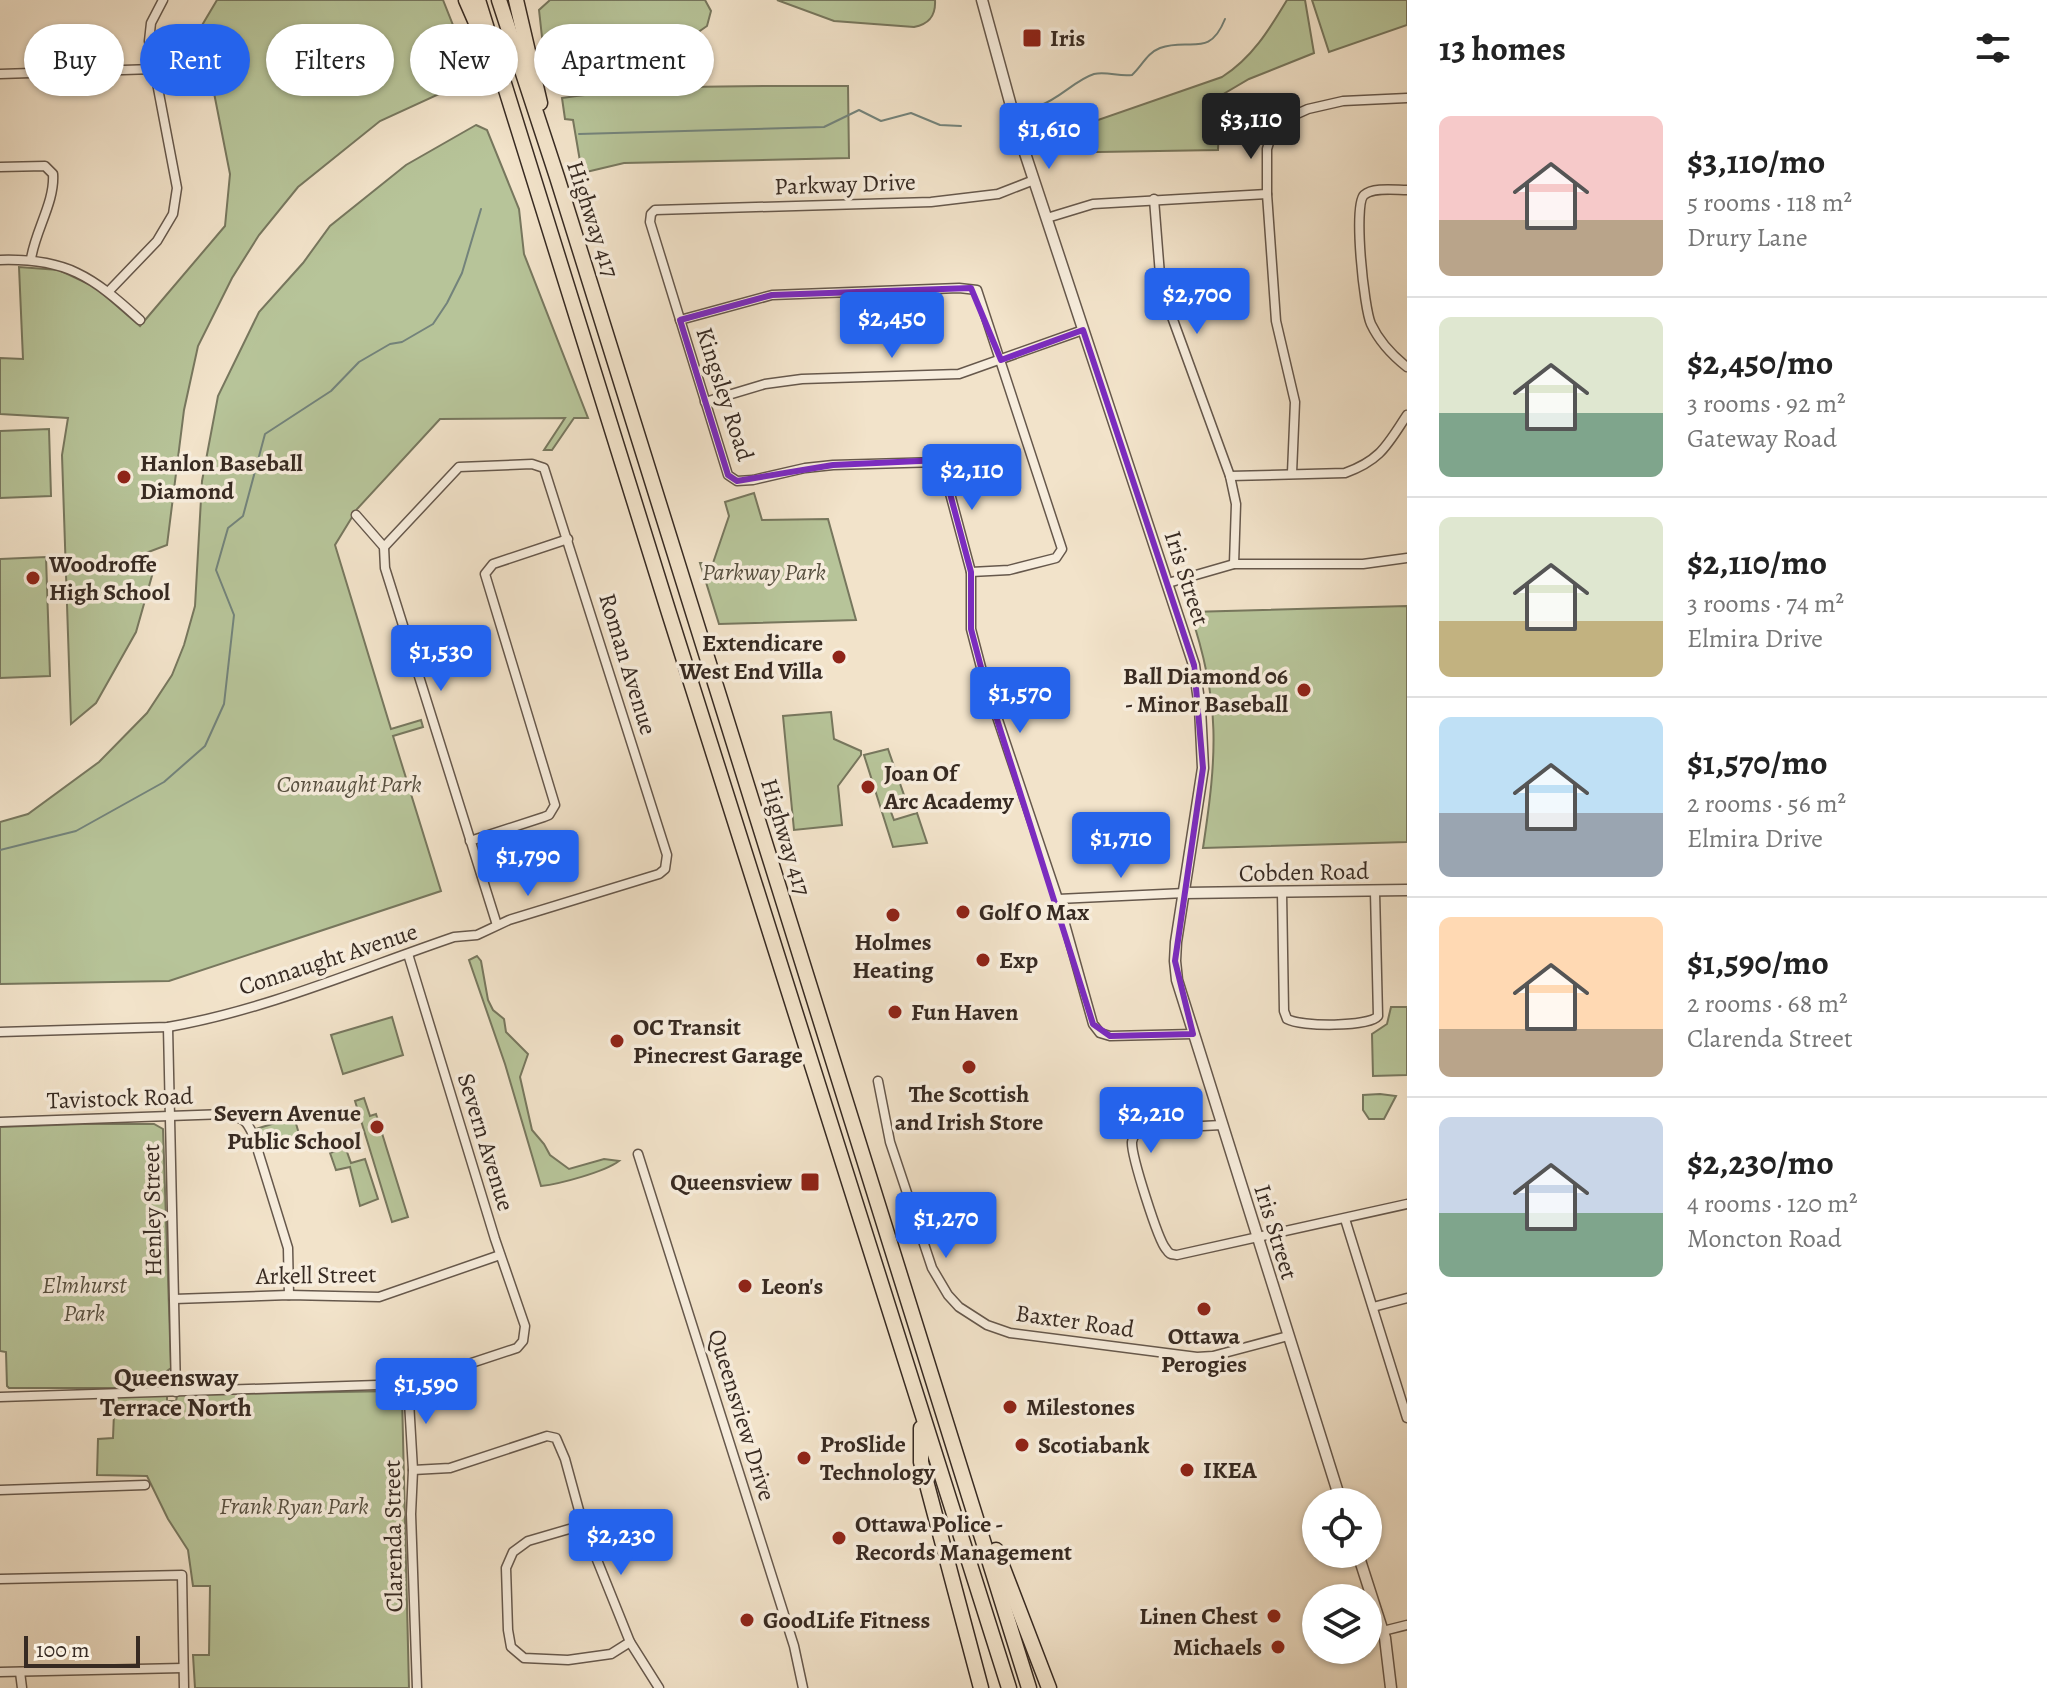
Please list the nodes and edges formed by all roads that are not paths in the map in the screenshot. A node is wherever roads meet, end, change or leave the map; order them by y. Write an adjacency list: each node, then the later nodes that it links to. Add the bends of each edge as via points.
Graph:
1 (163, 0): 7 (street)
2 (466, 0): 8 (highway)
3 (478, 0): 9 (highway)
4 (499, 0): 10 (highway)
5 (516, 0): 10 (highway)
6 (983, 5): 17 (street, Iris Street)
7 (153, 24)
8 (478, 24)
9 (485, 24)
10 (523, 57): 73 (highway, Highway 417)
11 (140, 69): 12 (street)
12 (0, 74)
13 (159, 96): 25 (street, via 177,188 173,214 157,241)
14 (507, 96): 71 (highway)
15 (1407, 98): 19 (street, via 1343,101 1281,121 1267,149)
16 (0, 167): 23 (street, via 45,166 53,174)
17 (1034, 180): 21 (street, Parkway Drive, via 998,194 931,202); 22 (street, Iris Street)
18 (1407, 190): 30 (street, via 1365,194 1360,221 1364,302 1371,325)
19 (1267, 194): 20 (street); 33 (street, via 1276,321 1295,402)
20 (1154, 199): 22 (street, via 1093,204); 34 (street, via 1160,275)
21 (654, 211): 27 (street, Kingsley Road, via 650,222)
22 (1047, 218): 28 (street, Iris Street)
23 (31, 259): 24 (street); 25 (street, via 61,265)
24 (0, 260)
25 (109, 291): 26 (street)
26 (140, 320)
27 (680, 320): 29 (street, via 772,295 977,290); 31 (street, Kingsley Road)
28 (1083, 330): 29 (street); 41 (street, Iris Street)
29 (1001, 360): 31 (street, via 959,374 765,384); 40 (street, via 1062,549 1056,558 1009,570)
30 (1407, 367)
31 (705, 402): 40 (street, Kingsley Road, via 728,475 737,481 833,465 940,465)
32 (1407, 415): 33 (street, via 1376,458 1361,467 1345,473)
33 (1292, 473): 34 (street)
34 (1230, 476): 39 (street, via 1236,504)
35 (356, 515): 37 (street)
36 (568, 539): 37 (street, Roman Avenue, via 541,466 459,467); 42 (street, via 493,564 485,574 555,805 544,817); 43 (street, Roman Avenue, via 667,855)
37 (384, 547): 42 (street, via 385,568)
38 (1407, 558): 39 (street, via 1363,564)
39 (1234, 564): 41 (street)
40 (971, 572): 48 (street, via 973,634 983,675)
41 (1168, 583): 46 (street, Iris Street, via 1194,665 1200,708 1203,768)
42 (470, 841): 49 (street)
43 (659, 874): 49 (street, Connaught Avenue)
44 (1407, 890): 45 (street, Cobden Road)
45 (1375, 892): 47 (street, Cobden Road); 47 (street, via 1378,1016 1369,1023 1303,1024 1287,1019 1284,1011)
46 (1185, 893): 47 (street, Cobden Road); 48 (street, Cobden Road); 53 (street, Iris Street, via 1175,961)
47 (1282, 893)
48 (1058, 899): 53 (street, via 1087,1007 1100,1033)
49 (497, 925): 50 (street, Connaught Avenue)
50 (408, 954): 51 (street, Connaught Avenue); 62 (street, Severn Avenue)
51 (168, 1027): 52 (street, Connaught Avenue); 55 (street, Henley Street)
52 (0, 1032)
53 (1193, 1034): 57 (street, Iris Street)
54 (878, 1081): 67 (street, Baxter Road, via 890,1142 932,1268 948,1295 975,1318 1010,1333 1197,1357)
55 (169, 1118): 56 (street, Tavistock Road); 63 (street, Tavistock Road, via 226,1114 247,1121 288,1248); 65 (street, Henley Street)
56 (0, 1122)
57 (1222, 1125): 61 (street, Iris Street); 61 (street, via 1135,1133 1132,1142 1161,1240 1171,1254 1182,1254)
58 (638, 1154): 91 (street, Queensview Drive)
59 (1407, 1204): 60 (street)
60 (1345, 1219): 61 (street); 66 (street)
61 (1256, 1237): 67 (street, Iris Street)
62 (500, 1255): 63 (street, Arkell Street, via 379,1297); 68 (street, Severn Avenue, via 525,1326 523,1341 517,1348)
63 (289, 1295): 65 (street, Arkell Street)
64 (1407, 1298): 66 (street)
65 (174, 1299): 69 (street, Henley Street)
66 (1373, 1307): 72 (street)
67 (1288, 1336): 76 (street, Iris Street)
68 (408, 1384): 69 (street); 74 (street, Clarenda Street)
69 (176, 1392): 70 (street)
70 (0, 1397)
71 (921, 1412): 92 (highway, via 921,1462); 93 (highway)
72 (1407, 1418)
73 (952, 1438): 94 (highway, Highway 417); 95 (highway)
74 (413, 1470): 78 (street, via 450,1468 547,1436 556,1438); 89 (street, Clarenda Street)
75 (145, 1485): 77 (street)
76 (1337, 1488)
77 (0, 1490)
78 (583, 1525): 83 (street); 83 (street, via 528,1541 513,1552 506,1568 511,1647 524,1658 568,1660 611,1654)
79 (1363, 1568): 82 (street)
80 (0, 1579): 84 (street, via 182,1575)
81 (1407, 1625): 82 (street)
82 (1383, 1631): 96 (street)
83 (630, 1642): 90 (street)
84 (183, 1668): 86 (street); 88 (street)
85 (0, 1672): 86 (street)
86 (20, 1672): 87 (street)
87 (22, 1688)
88 (184, 1688)
89 (417, 1688)
90 (659, 1688)
91 (803, 1688)
92 (981, 1688)
93 (1009, 1688)
94 (1029, 1688)
95 (1049, 1688)
96 (1391, 1688)

